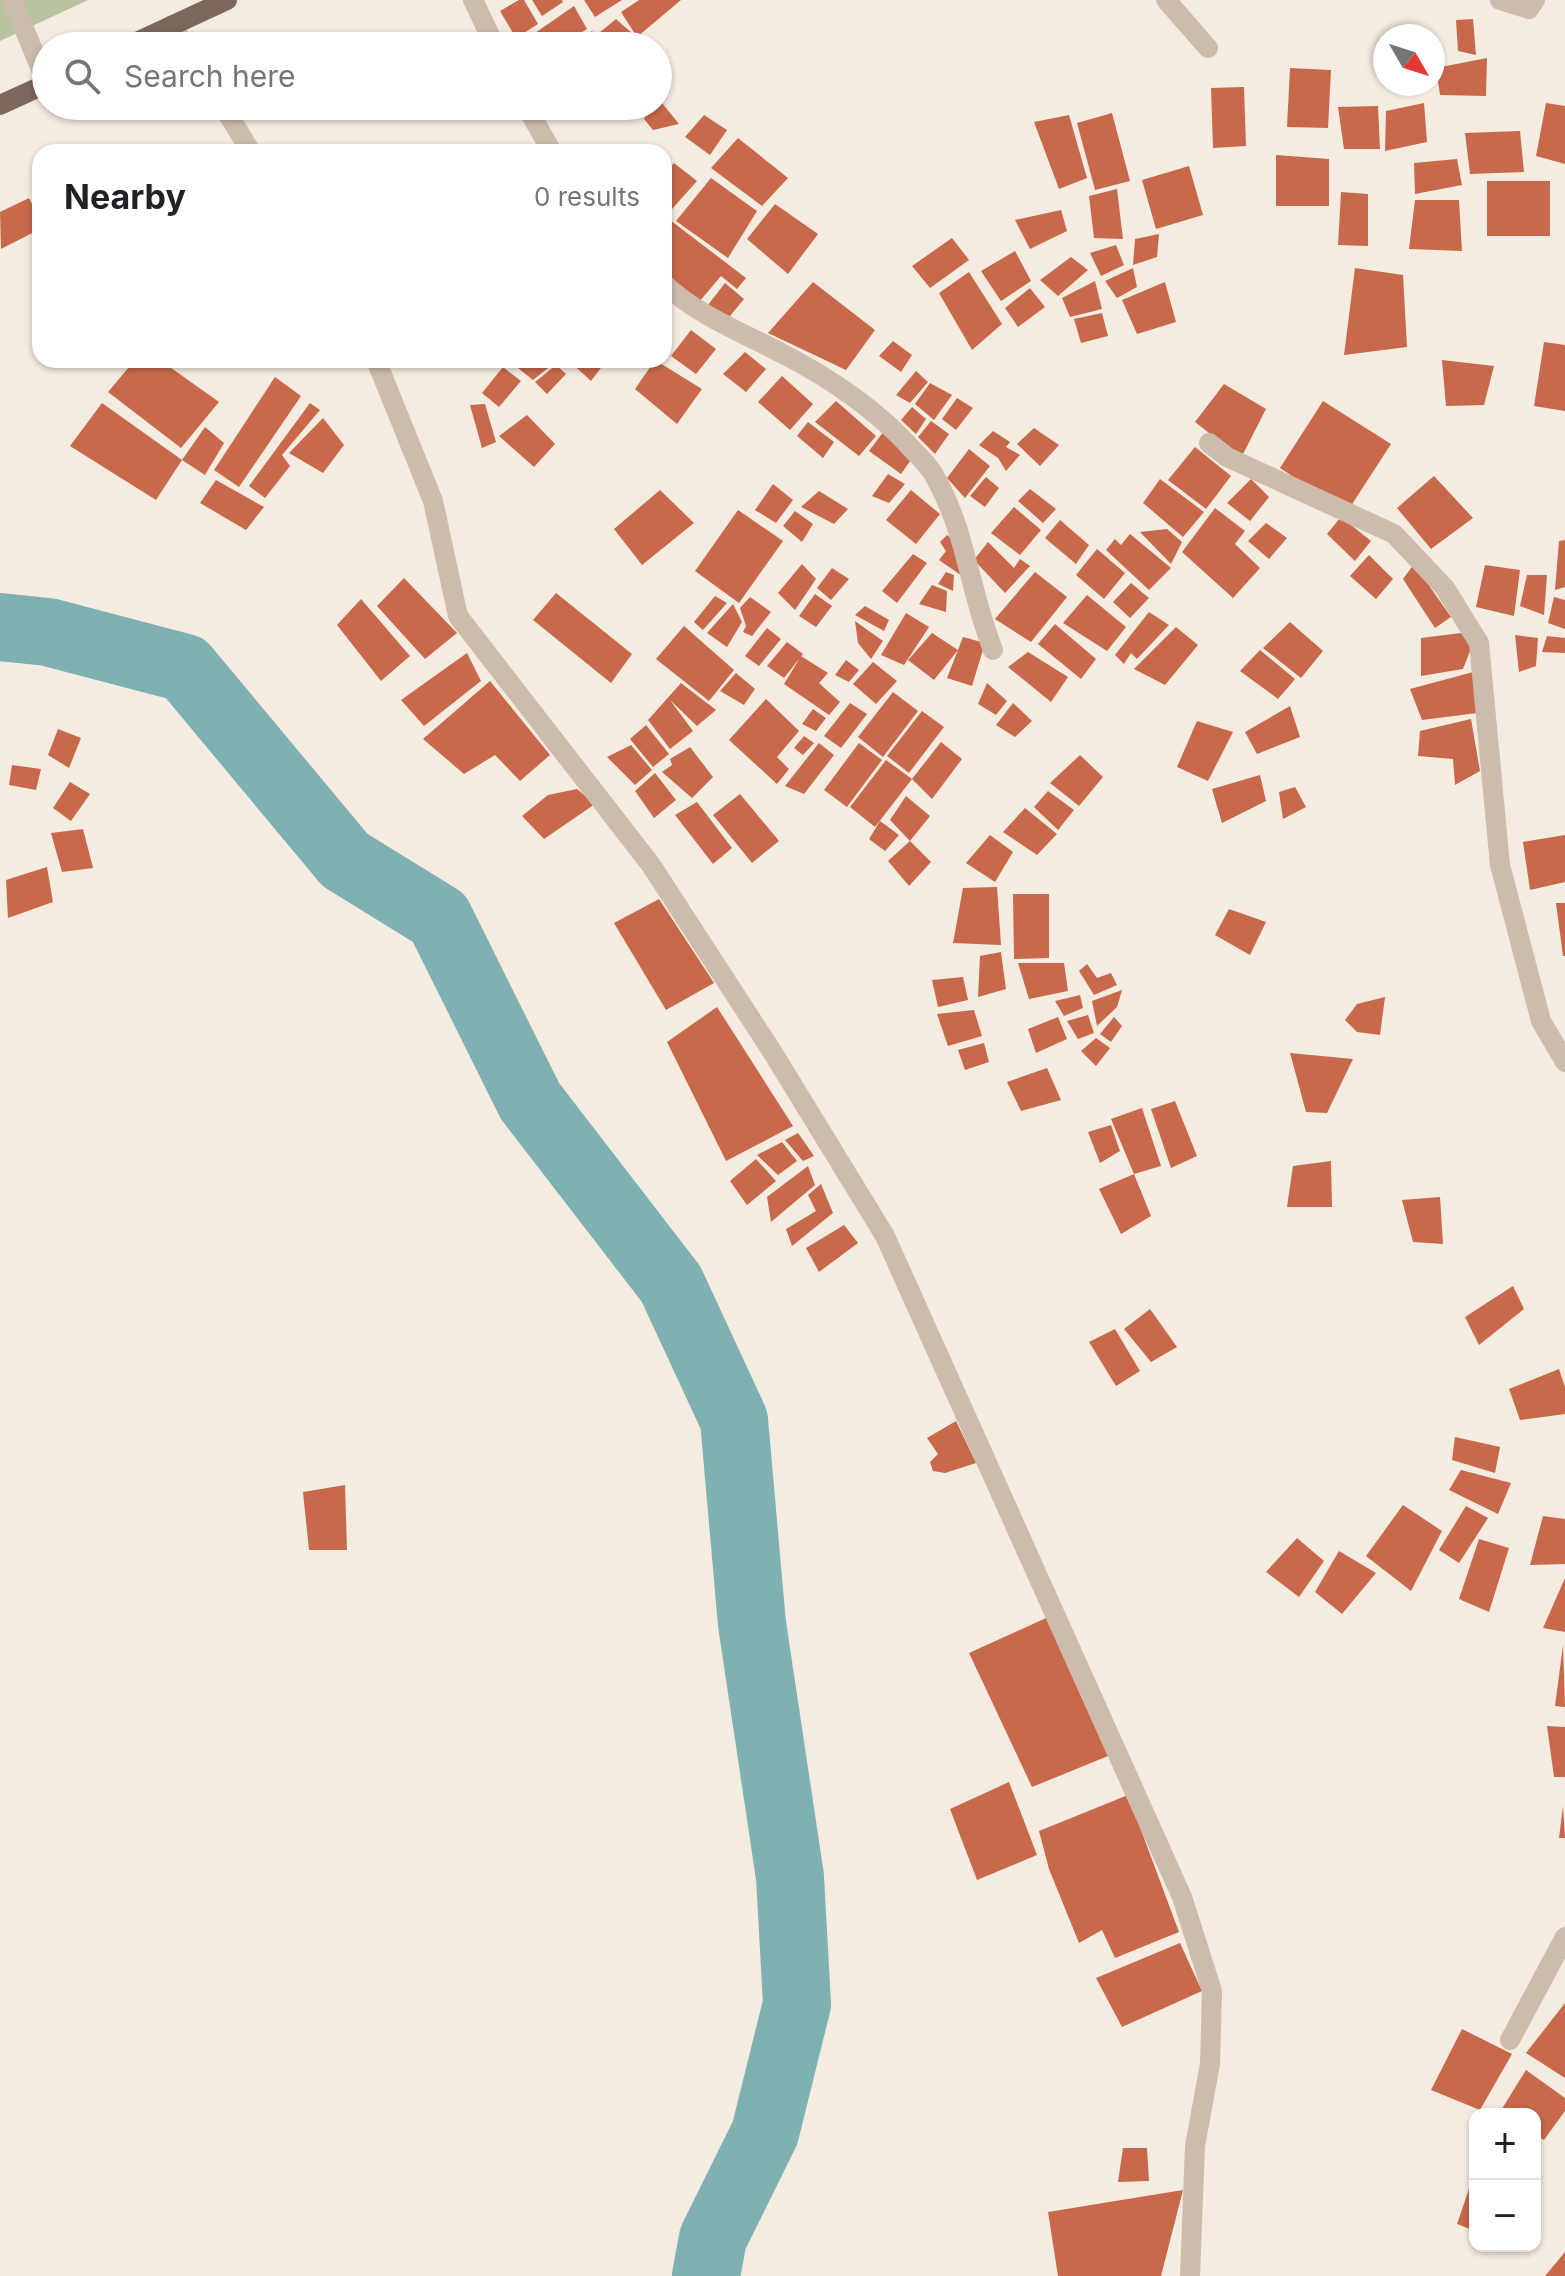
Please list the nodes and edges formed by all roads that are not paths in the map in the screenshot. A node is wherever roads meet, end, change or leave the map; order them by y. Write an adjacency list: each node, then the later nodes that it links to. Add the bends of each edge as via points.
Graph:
1 (12, 0): 11 (street)
2 (227, 0): 7 (main road)
3 (473, 0): 10 (street)
4 (1166, 0): 12 (street)
5 (1500, 0): 6 (street, via 1529,9)
6 (1535, 0)
7 (172, 25): 8 (main road); 9 (street)
8 (157, 32)
9 (176, 32)
10 (488, 32)
11 (32, 48)
12 (1208, 48)
13 (32, 89): 14 (main road)
14 (0, 105)
15 (232, 120): 17 (street)
16 (534, 120): 18 (street)
17 (246, 144)
18 (547, 144)
19 (672, 291): 22 (street, via 723,326 786,355 898,433 935,475 965,548)
20 (379, 368): 26 (street, via 433,501 458,616 651,865 885,1236 1182,1897 1212,1991 1210,2064 1195,2146)
21 (1209, 443): 23 (street, via 1227,457 1394,534 1445,588 1479,643 1500,865 1541,1021)
22 (993, 650)
23 (1565, 1062)
24 (1565, 1937): 25 (street)
25 (1510, 2040)
26 (1190, 2276)

